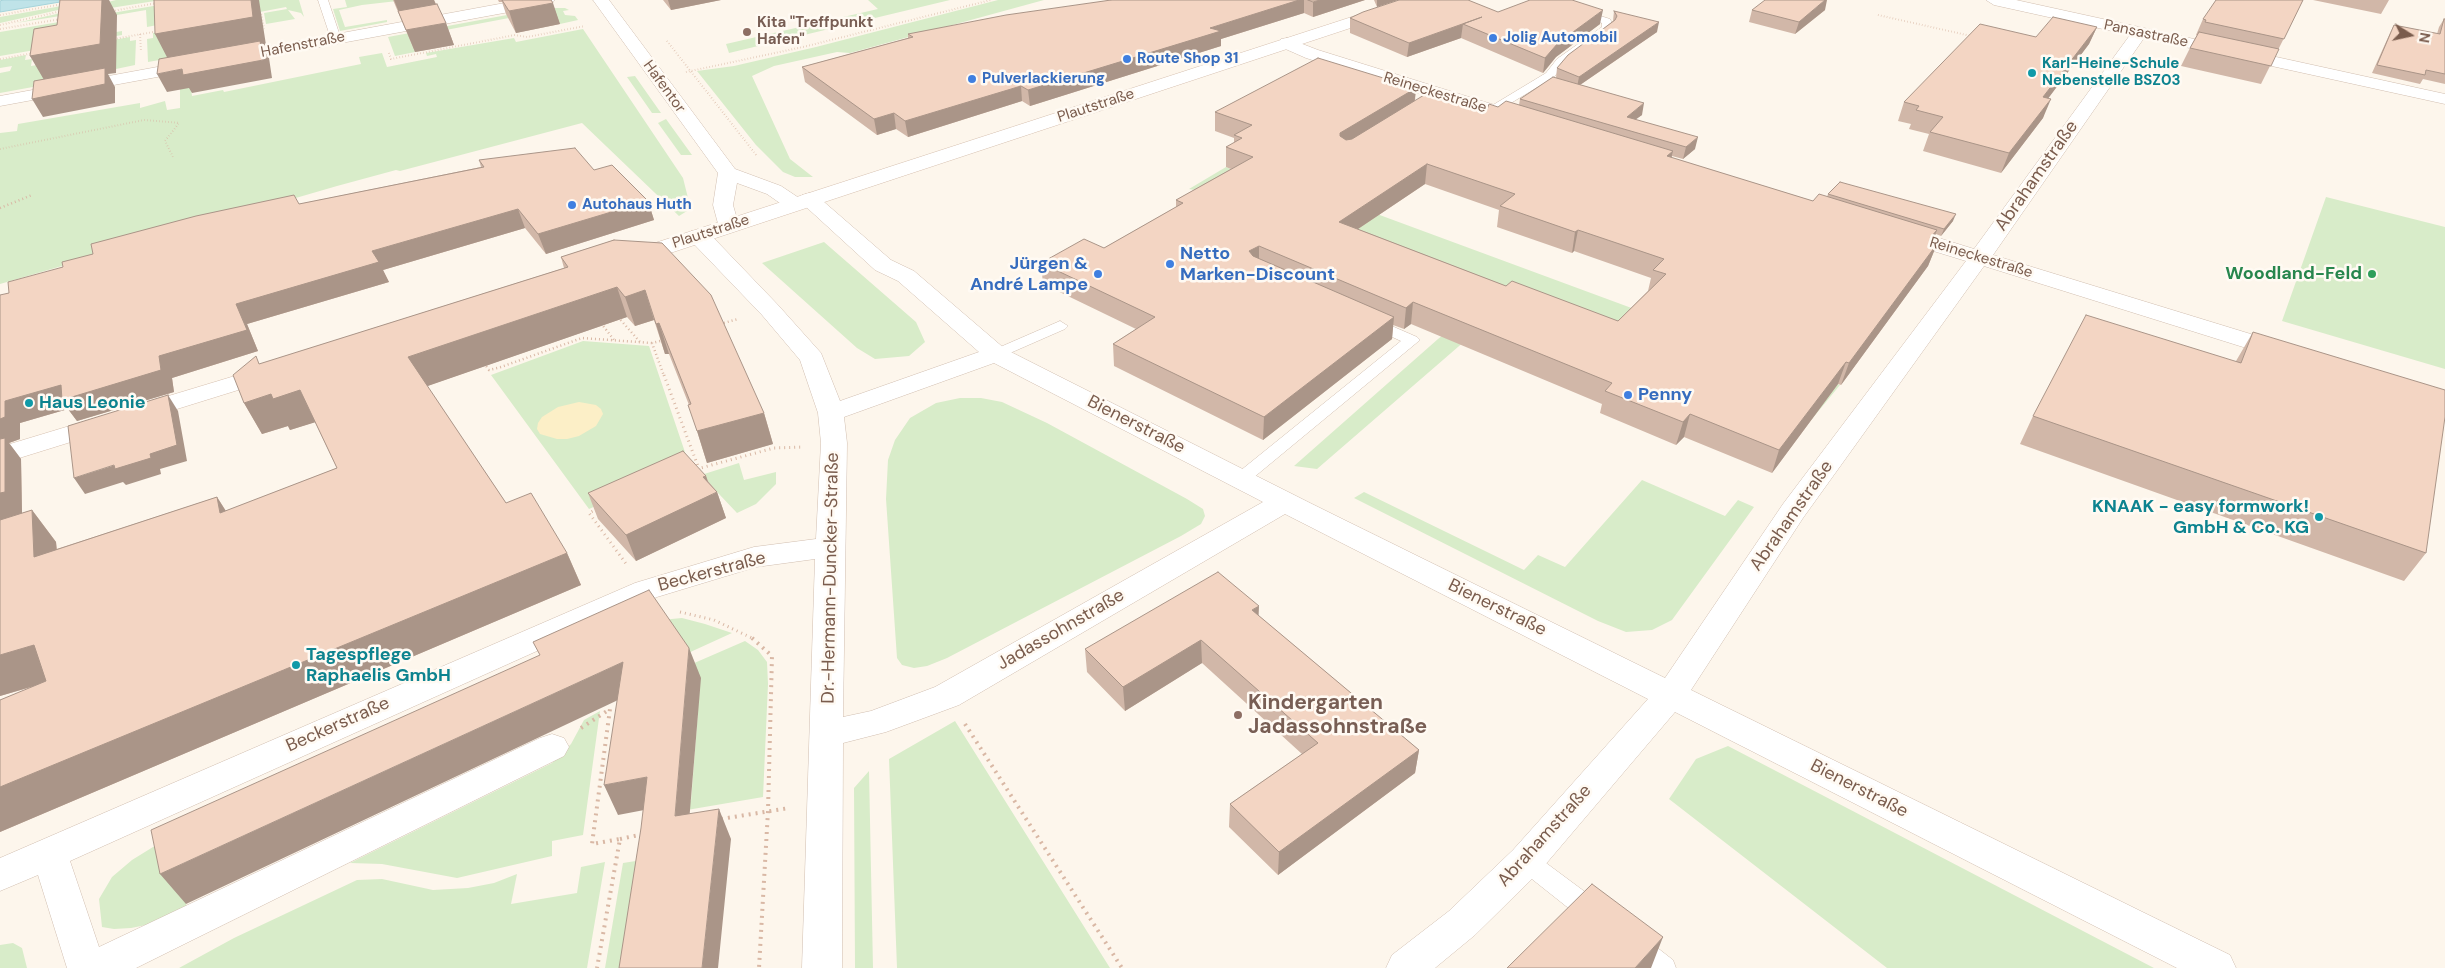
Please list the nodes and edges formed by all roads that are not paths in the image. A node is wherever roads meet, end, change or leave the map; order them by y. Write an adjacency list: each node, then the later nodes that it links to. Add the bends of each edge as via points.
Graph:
1 (323, 0): 8 (lane)
2 (547, 0): 8 (street, Hafenstraße)
3 (601, 0): 14 (street, Hafentor)
4 (1420, 0): 9 (street, Plautstraße)
5 (1994, 0): 7 (street, Pansastraße)
6 (1570, 9): 12 (lane, via 1606,21 1607,28 1561,61 1550,75)
7 (2140, 32): 10 (street, Pansastraße); 19 (street, Abrahamstraße)
8 (336, 39): 11 (street, Hafenstraße)
9 (1287, 43): 12 (street, Reineckestraße, via 1435,100); 15 (street, Plautstraße)
10 (2445, 99)
11 (0, 101)
12 (1492, 110): 13 (street, Reineckestraße)
13 (1540, 125)
14 (728, 173): 15 (street); 16 (street, via 723,205)
15 (802, 202): 16 (street, Plautstraße); 23 (street, Bienerstraße, via 883,265 906,276)
16 (728, 226): 18 (street, Plautstraße)
17 (1884, 229): 19 (street, Reineckestraße)
18 (699, 236): 20 (street, Plautstraße); 26 (street, Dr.-Hermann-Duncker-Straße, via 812,358)
19 (1980, 257): 24 (street, Reineckestraße); 31 (street, Abrahamstraße, via 1794,511)
20 (606, 266)
21 (1357, 316): 28 (lane, via 1412,340)
22 (1060, 326): 23 (lane)
23 (996, 354): 26 (street); 28 (street, Bienerstraße)
24 (2303, 358)
25 (288, 367): 27 (street)
26 (833, 428): 30 (street, Dr.-Hermann-Duncker-Straße)
27 (0, 456)
28 (1241, 479): 29 (street, Bienerstraße)
29 (1284, 502): 31 (street, Bienerstraße); 32 (street, Jadassohnstraße, via 947,696 874,723)
30 (830, 547): 32 (street, Dr.-Hermann-Duncker-Straße); 34 (street, Beckerstraße, via 754,557 646,590)
31 (1671, 694): 35 (street, Abrahamstraße); 42 (street, Bienerstraße)
32 (828, 733): 39 (street, Dr.-Hermann-Duncker-Straße)
33 (552, 748): 38 (street)
34 (49, 854): 36 (street, Beckerstraße); 37 (street)
35 (1526, 860): 40 (street, Abrahamstraße, via 1462,923); 41 (lane)
36 (0, 875)
37 (87, 968)
38 (96, 968)
39 (822, 968)
40 (1406, 968)
41 (1664, 968)
42 (2216, 968)

